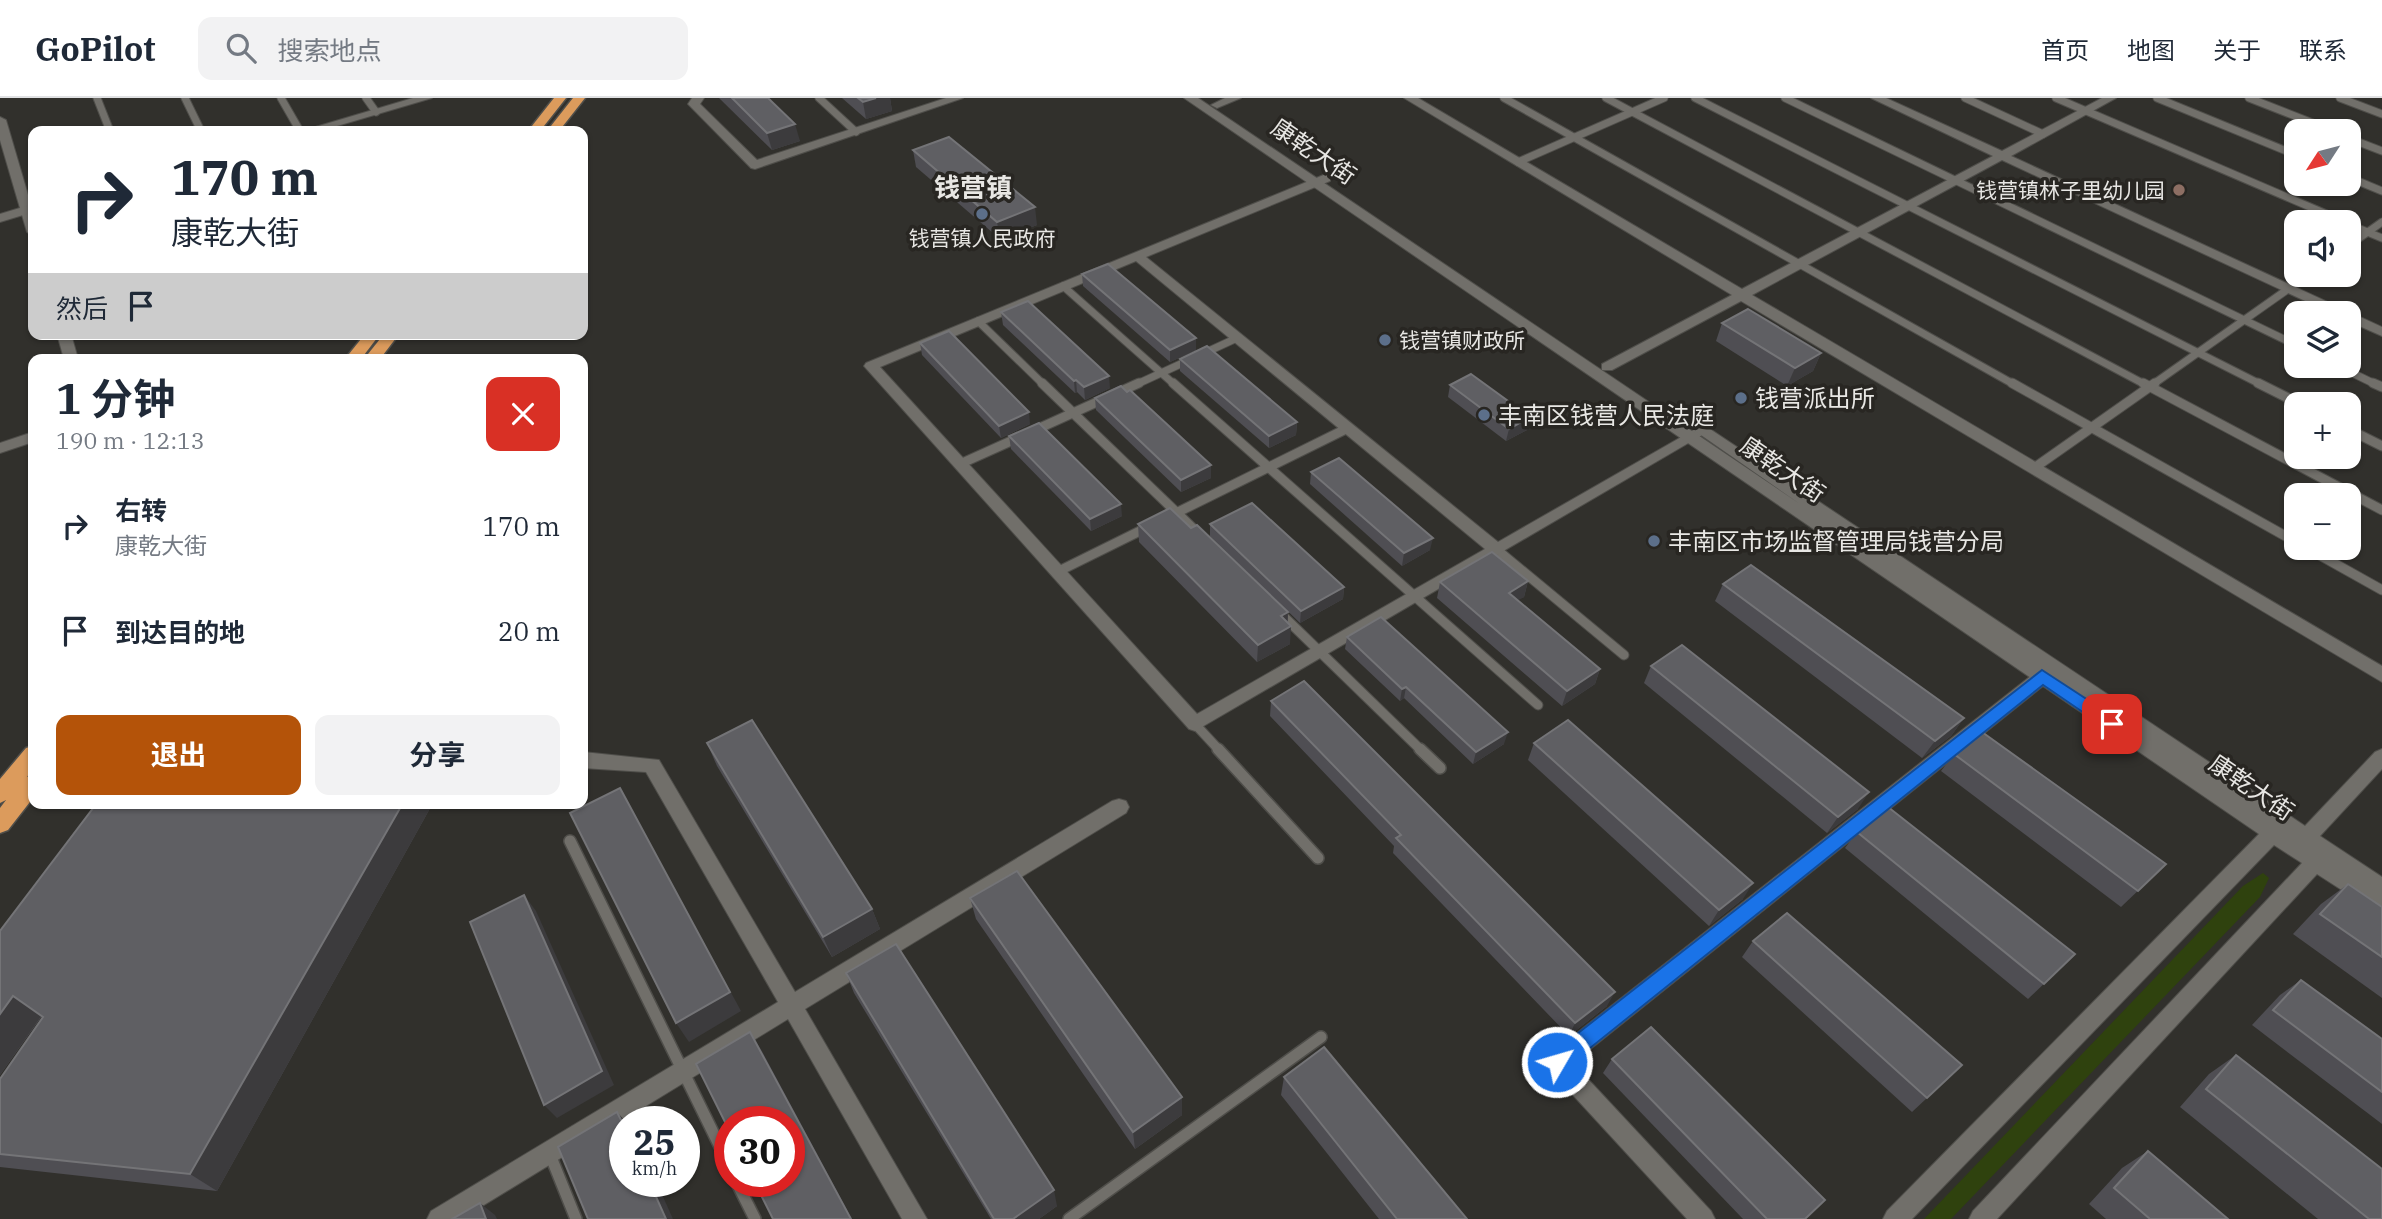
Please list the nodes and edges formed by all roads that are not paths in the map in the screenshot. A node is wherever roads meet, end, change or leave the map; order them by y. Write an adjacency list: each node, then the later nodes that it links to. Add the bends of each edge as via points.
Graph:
1 (97, 98): 33 (lane)
2 (185, 98): 34 (lane)
3 (281, 98): 35 (lane)
4 (366, 98): 28 (lane)
5 (426, 98): 28 (street)
6 (560, 98): 37 (highway)
7 (579, 98): 38 (highway)
8 (698, 98): 39 (street, via 694,104 755,165)
9 (819, 98): 39 (lane)
10 (1189, 98): 47 (street, 康乾大街)
11 (1235, 98): 26 (street)
12 (1410, 98): 46 (street)
13 (1504, 98): 41 (lane)
14 (1606, 98): 29 (lane)
15 (1664, 98): 29 (lane)
16 (1695, 98): 52 (lane)
17 (1785, 98): 48 (lane)
18 (1877, 98): 45 (street)
19 (1965, 98): 40 (lane)
20 (2056, 98): 27 (lane)
21 (2110, 98): 27 (street)
22 (2157, 98): 43 (lane)
23 (2249, 98): 31 (lane)
24 (2340, 98): 30 (lane)
25 (947, 99): 39 (street)
26 (1212, 101): 47 (street, 康乾大街)
27 (2086, 111): 40 (street); 54 (lane)
28 (376, 112): 36 (street)
29 (1632, 112): 41 (lane); 58 (lane)
30 (2382, 114)
31 (2302, 119)
32 (0, 120): 51 (street)
33 (108, 126)
34 (199, 126)
35 (297, 126)
36 (325, 126)
37 (538, 126)
38 (557, 126)
39 (856, 131)
40 (2043, 134): 45 (street)
41 (1574, 137): 46 (lane); 63 (lane)
42 (2361, 143): 44 (lane)
43 (2284, 150)
44 (2382, 151)
45 (2001, 156): 48 (street); 66 (street)
46 (1518, 162): 67 (street)
47 (1320, 180): 62 (street); 80 (street, 康乾大街); 89 (street, 康乾大街)
48 (1955, 180): 52 (street); 69 (lane)
49 (2361, 182): 50 (lane)
50 (2382, 191)
51 (28, 203)
52 (1908, 206): 58 (street); 77 (lane)
53 (28, 210): 55 (street)
54 (2317, 210)
55 (0, 218)
56 (2382, 222): 59 (lane)
57 (2361, 229): 59 (lane)
58 (1858, 232): 63 (street); 83 (lane)
59 (2368, 232): 60 (lane); 61 (lane)
60 (2361, 237)
61 (2382, 238)
62 (1136, 256): 64 (street); 73 (street)
63 (1800, 264): 67 (street); 87 (lane)
64 (1063, 286): 70 (street); 81 (lane)
65 (2292, 287): 66 (lane)
66 (2289, 289): 68 (street); 69 (lane)
67 (1742, 295): 80 (street); 96 (street)
68 (2316, 301)
69 (2244, 320): 74 (lane); 77 (lane)
70 (978, 321): 86 (lane); 94 (street, via 871,366)
71 (2361, 322): 72 (street)
72 (2382, 332)
73 (1237, 338): 81 (lane); 88 (street)
74 (2284, 339)
75 (368, 340): 78 (highway)
76 (387, 340): 79 (highway)
77 (2198, 353): 83 (lane); 85 (lane)
78 (357, 354)
79 (376, 354)
80 (1608, 367): 89 (street, 康乾大街)
81 (1160, 373): 86 (lane); 95 (lane)
82 (2361, 377): 84 (lane)
83 (2150, 387): 87 (lane); 97 (lane)
84 (2382, 387)
85 (2284, 396)
86 (1073, 413): 94 (lane); 98 (lane)
87 (2092, 427): 96 (lane); 101 (lane)
88 (1348, 428): 95 (lane); 103 (street)
89 (1696, 434): 103 (street); 112 (street, 康乾大街); 124 (street, 康乾大街)
90 (2361, 436): 92 (lane)
91 (28, 439): 93 (street)
92 (2382, 446)
93 (0, 448)
94 (960, 464): 105 (street)
95 (1268, 468): 98 (lane); 107 (lane)
96 (2034, 468): 111 (street)
97 (2382, 510)
98 (1177, 513): 99 (lane); 102 (lane)
99 (1165, 519)
100 (1153, 525): 105 (lane)
101 (2284, 535)
102 (1205, 541)
103 (1496, 549): 107 (street); 110 (lane)
104 (2328, 560): 106 (lane)
105 (1058, 572): 114 (street)
106 (2382, 590)
107 (1415, 597): 109 (street); 113 (lane)
108 (1272, 605): 109 (lane)
109 (1320, 651): 114 (street); 118 (lane)
110 (1624, 655)
111 (2382, 675)
112 (2042, 677): 123 (street, 康乾大街); 141 (street, via 1557,1062)
113 (1538, 705)
114 (1195, 724): 126 (lane)
115 (2382, 757): 124 (street)
116 (28, 760): 120 (highway)
117 (588, 760): 130 (street, via 652,765)
118 (1440, 768)
119 (28, 789): 122 (highway)
120 (0, 794)
121 (1119, 807): 130 (street)
122 (0, 824)
123 (2273, 833): 124 (street); 127 (street, 康乾大街); 142 (street)
124 (2307, 837): 127 (street); 128 (street, 康乾大街)
125 (570, 841): 132 (lane)
126 (1318, 858)
127 (2316, 862): 129 (street, 康乾大街); 143 (street)
128 (2382, 888)
129 (2382, 907)
130 (792, 1005): 132 (street); 139 (street)
131 (1321, 1037): 140 (lane)
132 (683, 1071): 133 (lane); 134 (street)
133 (714, 1134)
134 (549, 1152): 136 (street); 137 (lane)
135 (744, 1197): 138 (lane)
136 (439, 1219)
137 (576, 1219)
138 (755, 1219)
139 (915, 1219)
140 (1069, 1219)
141 (1703, 1219)
142 (1895, 1219)
143 (1981, 1219)

